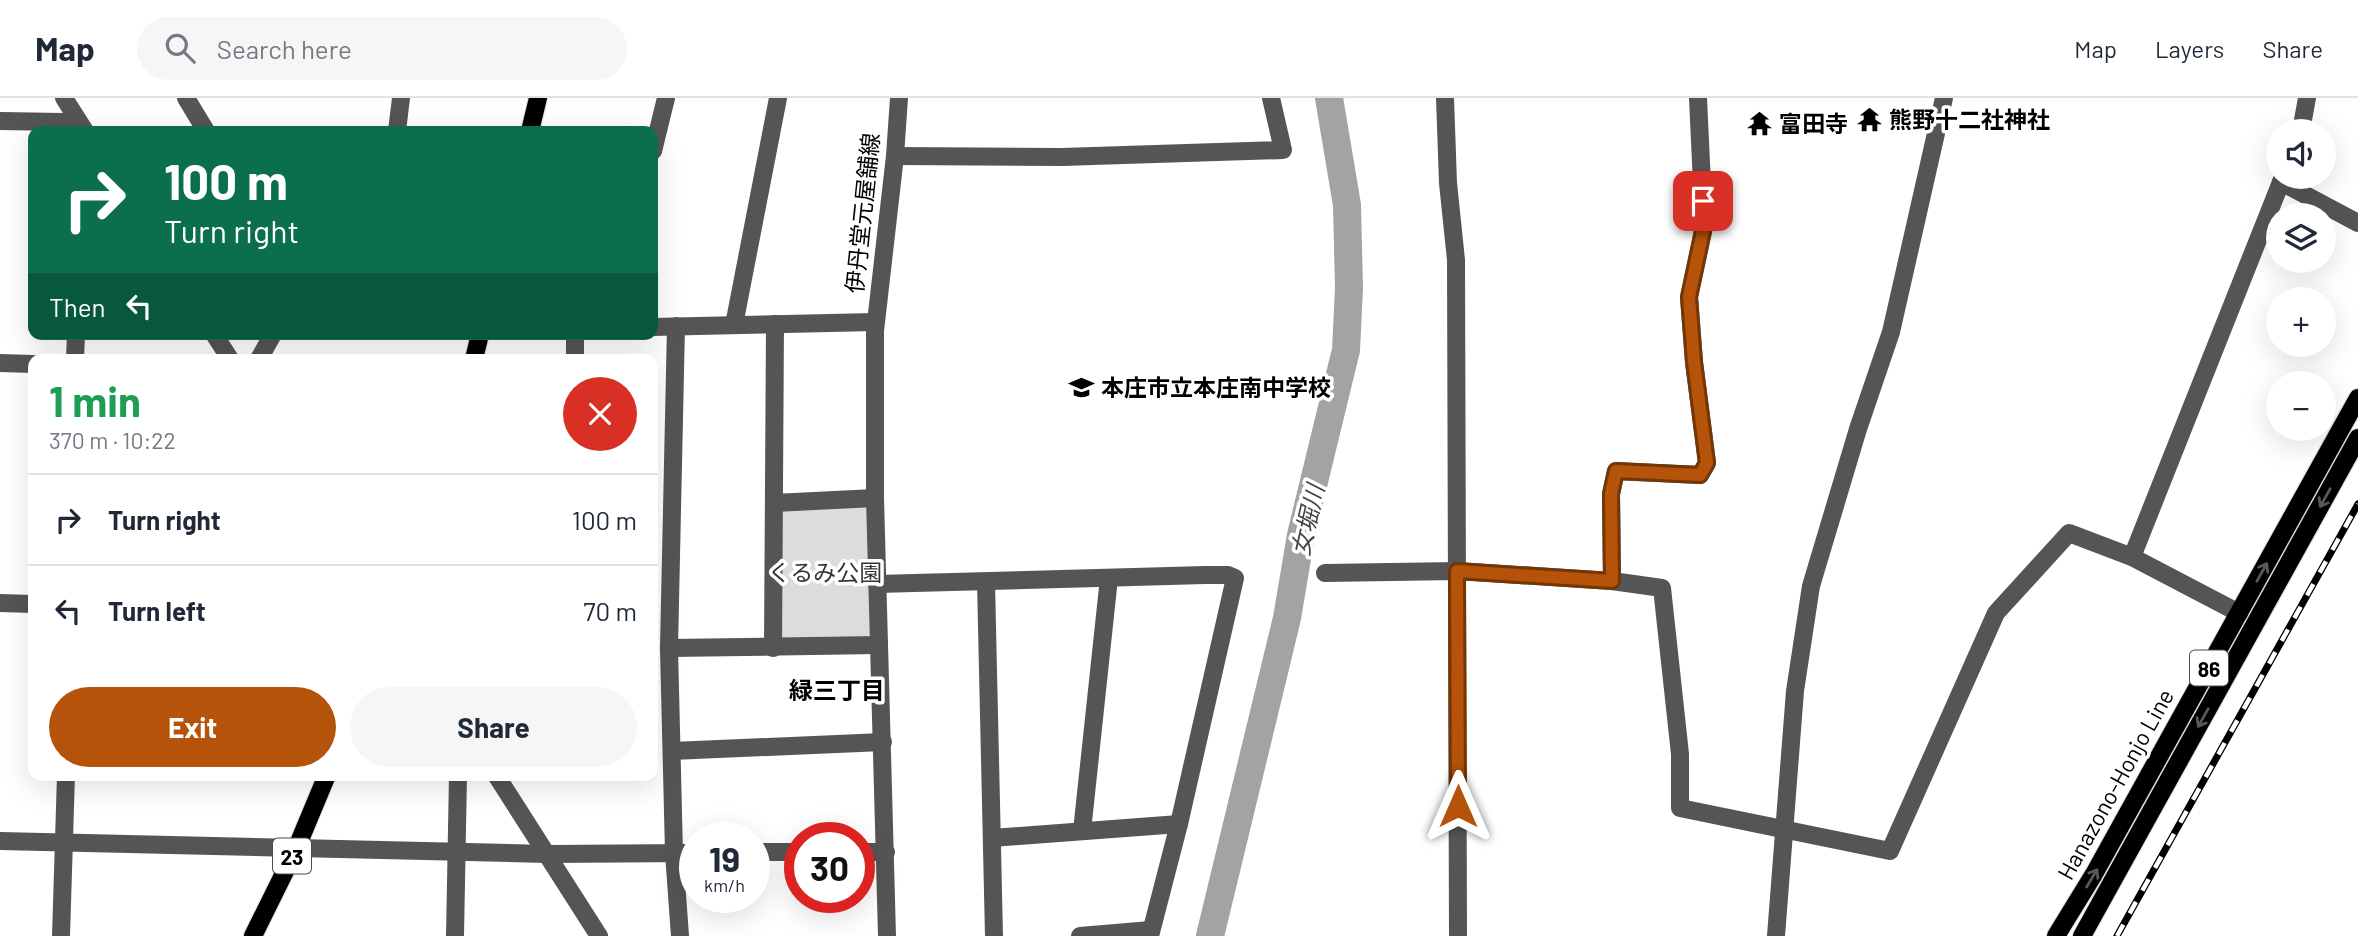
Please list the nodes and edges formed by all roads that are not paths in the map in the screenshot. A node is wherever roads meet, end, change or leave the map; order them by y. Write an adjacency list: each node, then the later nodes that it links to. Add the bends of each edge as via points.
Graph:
1 (64, 98): 15 (street)
2 (186, 98): 16 (street)
3 (401, 98): 17 (street)
4 (538, 98): 18 (main road)
5 (666, 98): 19 (street)
6 (778, 98): 26 (street)
7 (899, 98): 20 (street, 伊丹堂元屋舗線)
8 (1271, 98): 20 (street, via 1283,149 1062,157)
9 (1446, 98): 36 (street, via 1456,260)
10 (1698, 98): 39 (street, via 1704,226 1689,297 1707,463 1700,475 1616,471 1611,494)
11 (1944, 98): 56 (street, via 1891,332 1811,586 1795,691)
12 (2307, 98): 13 (street)
13 (2303, 119)
14 (0, 121): 15 (street)
15 (81, 125)
16 (203, 126)
17 (398, 126)
18 (531, 126)
19 (658, 131)
20 (895, 156): 24 (street, 伊丹堂元屋舗線)
21 (2278, 189): 35 (street)
22 (2299, 189): 23 (street)
23 (2358, 223)
24 (875, 321): 25 (street, 伊丹堂元屋舗線); 33 (street)
25 (775, 324): 26 (street, 伊丹堂元屋舗線); 34 (street)
26 (734, 325): 27 (street, 伊丹堂元屋舗線)
27 (676, 326): 28 (street, 伊丹堂元屋舗線); 46 (street)
28 (658, 327)
29 (0, 363): 30 (street)
30 (28, 364)
31 (2358, 398): 44 (main road, Hanazono-Honjo Line / 86, one-way to 31)
32 (2358, 438): 80 (main road, Hanazono-Honjo Line / 86, one-way to 80)
33 (875, 498): 34 (street); 41 (street)
34 (774, 503): 47 (street)
35 (2132, 557): 44 (street); 56 (street, via 2069,533 1996,612 1890,851)
36 (1457, 571): 37 (street); 39 (street); 77 (street)
37 (1325, 573)
38 (1110, 578): 40 (street); 55 (street, via 1235,578); 57 (street)
39 (1612, 581): 56 (street, via 1662,588 1680,754 1680,808)
40 (986, 582): 41 (street); 58 (street)
41 (877, 584): 45 (street)
42 (0, 603): 43 (street)
43 (28, 604)
44 (2239, 613): 79 (main road, Hanazono-Honjo Line / 86, one-way to 44)
45 (879, 645): 47 (street); 48 (street)
46 (669, 648): 47 (street); 50 (street)
47 (773, 648)
48 (883, 742): 50 (street); 64 (street)
49 (658, 744): 50 (street)
50 (672, 747): 65 (street)
51 (65, 781): 60 (street)
52 (324, 781): 61 (main road, 23)
53 (458, 781): 62 (street)
54 (500, 781): 67 (street)
55 (1179, 824): 57 (street); 68 (street)
56 (1784, 829): 78 (street)
57 (1082, 831): 58 (street)
58 (992, 838): 75 (street)
59 (0, 841): 60 (street)
60 (63, 842): 61 (street); 69 (street)
61 (296, 847): 62 (street); 70 (main road, 23)
62 (457, 852): 67 (street); 71 (street)
63 (875, 852): 64 (street)
64 (886, 852): 74 (street)
65 (674, 853): 66 (street); 67 (street); 73 (street)
66 (679, 853)
67 (547, 854): 72 (street)
68 (1150, 933): 76 (street)
69 (61, 936)
70 (253, 936)
71 (455, 936)
72 (599, 936)
73 (680, 936)
74 (887, 936)
75 (994, 936)
76 (1080, 936)
77 (1458, 936)
78 (1776, 936)
79 (2056, 936)
80 (2082, 936)

